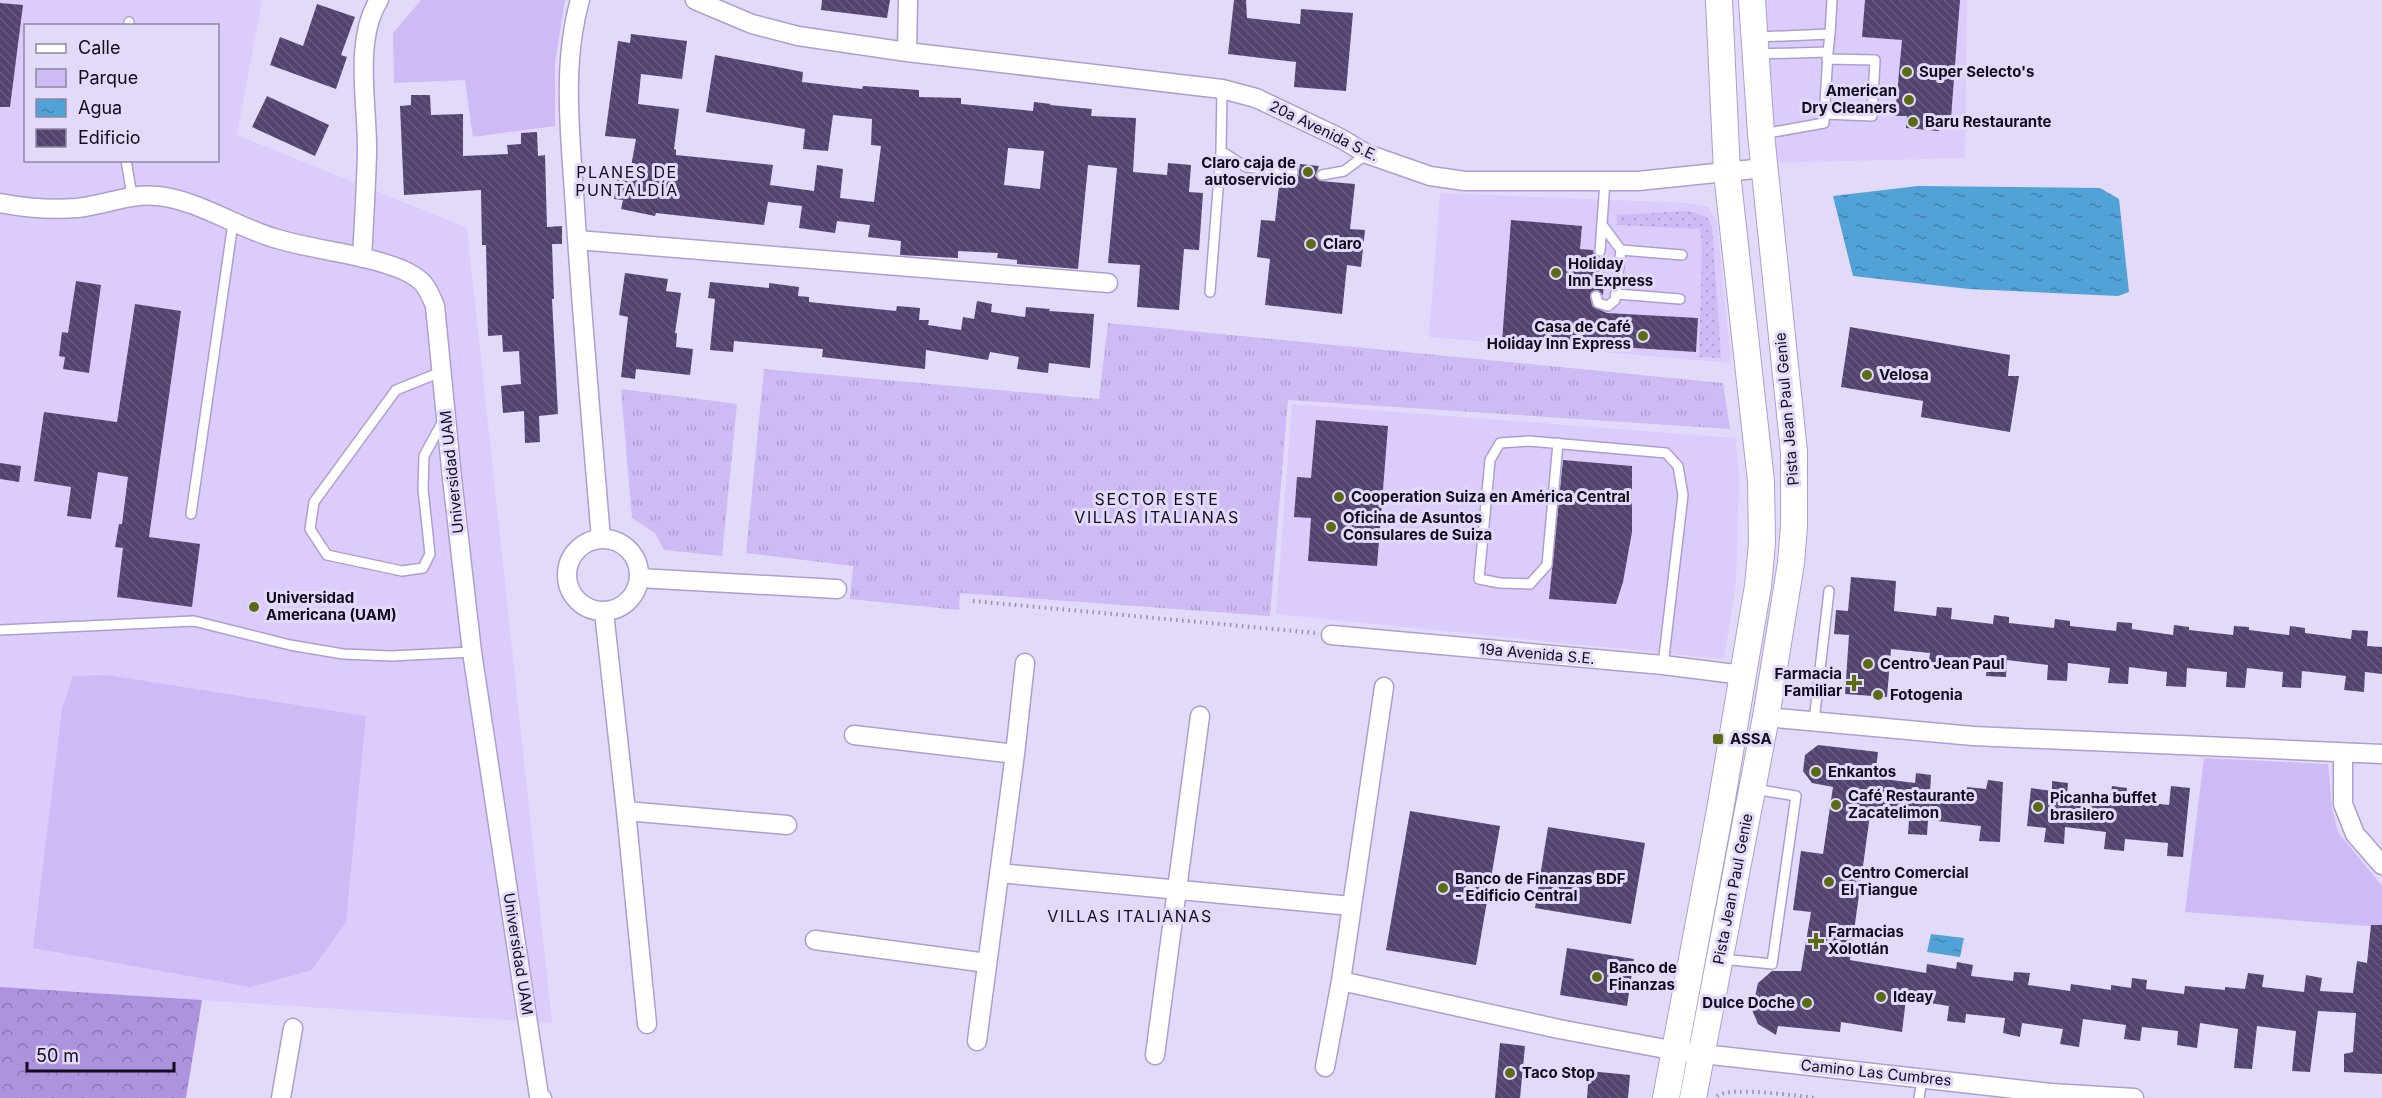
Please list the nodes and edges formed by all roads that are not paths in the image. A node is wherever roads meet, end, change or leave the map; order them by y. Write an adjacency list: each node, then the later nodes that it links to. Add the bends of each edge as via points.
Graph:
1 (379, 0): 31 (street, via 371,13 364,42 367,152)
2 (580, 0): 27 (street, via 574,21 568,100)
3 (695, 0): 10 (street, 20a Avenida S.E., via 752,24 798,36)
4 (908, 0): 10 (street)
5 (1719, 0): 20 (main road, Pista Jean Paul Genie)
6 (1752, 0): 9 (main road, Pista Jean Paul Genie)
7 (1832, 0): 8 (lane)
8 (1830, 34): 9 (lane); 11 (lane)
9 (1755, 46): 11 (lane); 14 (main road, Pista Jean Paul Genie)
10 (907, 52): 12 (street, 20a Avenida S.E.)
11 (1828, 55): 13 (lane); 13 (lane, via 1875,60 1872,116)
12 (1222, 89): 15 (lane); 16 (street, 20a Avenida S.E., via 1256,98)
13 (1825, 114): 14 (lane, via 1824,123)
14 (1761, 134): 18 (main road, Pista Jean Paul Genie)
15 (1221, 151): 19 (lane, via 1246,167); 33 (lane)
16 (1367, 154): 21 (lane, via 1344,171); 22 (street, 20a Avenida S.E., via 1430,176 1465,181)
17 (126, 162): 23 (lane)
18 (1764, 168): 20 (street, 20a Avenida S.E.); 40 (main road, Pista Jean Paul Genie, via 1794,452)
19 (1293, 172)
20 (1727, 173): 22 (street, 20a Avenida S.E.); 52 (main road, Pista Jean Paul Genie, via 1761,481 1762,543)
21 (1322, 175)
22 (1605, 181): 26 (lane)
23 (132, 196): 24 (street, Universidad UAM, via 78,208 33,209); 25 (street, Universidad UAM, via 159,196 184,202)
24 (0, 203)
25 (233, 222): 31 (street, Universidad UAM, via 274,238); 41 (lane)
26 (1603, 226): 28 (lane); 29 (lane)
27 (577, 240): 32 (street); 42 (street)
28 (1621, 250): 30 (lane); 34 (lane)
29 (1600, 251)
30 (1682, 255)
31 (362, 258): 37 (street, Universidad UAM, via 403,271 426,284 435,306)
32 (1108, 283)
33 (1210, 292)
34 (1617, 294): 35 (lane, via 1608,306 1598,303); 36 (lane)
35 (1596, 296)
36 (1680, 299)
37 (441, 372): 38 (street, Universidad UAM); 38 (lane, via 396,390 314,502 310,530 327,555 402,571 423,568 430,554 423,489 424,456)
38 (446, 417): 49 (street, Universidad UAM)
39 (1558, 443): 39 (lane, via 1500,443 1490,459 1479,579 1530,584 1547,566); 51 (lane, via 1666,453 1678,466 1683,495)
40 (1794, 497): 52 (main road, via 1780,538 1761,662 1756,670); 55 (main road, Pista Jean Paul Genie, via 1792,552)
41 (191, 513)
42 (601, 539): 43 (street, via 624,546 635,560); 46 (street, via 579,549 568,571 568,583 581,604)
43 (639, 578): 44 (street); 46 (street, via 634,595 621,607)
44 (837, 589)
45 (1829, 591): 56 (lane)
46 (604, 612): 62 (street)
47 (0, 630): 49 (lane, via 194,621 343,654)
48 (1332, 635): 51 (street, 19a Avenida S.E.)
49 (472, 652): 82 (street, Universidad UAM)
50 (1024, 663): 59 (street)
51 (1663, 665): 52 (street, 19a Avenida S.E.)
52 (1743, 675): 64 (main road, via 1756,693 1741,794); 76 (main road, Pista Jean Paul Genie, via 1711,858 1714,902 1692,1034 1694,1046)
53 (1384, 687): 68 (street)
54 (1200, 716): 67 (street)
55 (1766, 717): 56 (street); 61 (main road, Pista Jean Paul Genie)
56 (1814, 721): 58 (street, via 1973,735)
57 (854, 735): 59 (street)
58 (2343, 753): 60 (street); 65 (street, via 2343,804 2355,834)
59 (1015, 754): 66 (street)
60 (2382, 754)
61 (1752, 789): 64 (main road, Pista Jean Paul Genie); 70 (lane, via 1796,796 1772,964)
62 (626, 811): 63 (street); 73 (street)
63 (787, 825)
64 (1744, 830): 70 (main road, Pista Jean Paul Genie)
65 (2382, 865)
66 (999, 873): 67 (street); 71 (street)
67 (1175, 891): 68 (street); 77 (street)
68 (1351, 906): 72 (street)
69 (815, 940): 71 (street)
70 (1720, 958): 76 (main road, Pista Jean Paul Genie)
71 (987, 963): 75 (street)
72 (1341, 981): 76 (street, via 1559,1029); 78 (street)
73 (647, 1024)
74 (293, 1028): 81 (street)
75 (977, 1041)
76 (1689, 1052): 79 (street, Camino Las Cumbres); 83 (main road, Pista Jean Paul Genie); 84 (main road, Pista Jean Paul Genie); 85 (main road, Pista Jean Paul Genie)
77 (1155, 1055)
78 (1325, 1067)
79 (1922, 1079): 80 (street, Camino Las Cumbres); 86 (lane)
80 (2051, 1095): 87 (street, Camino Las Cumbres)
81 (281, 1098)
82 (542, 1098)
83 (1666, 1098)
84 (1684, 1098)
85 (1694, 1098)
86 (1919, 1098)
87 (2134, 1098)

